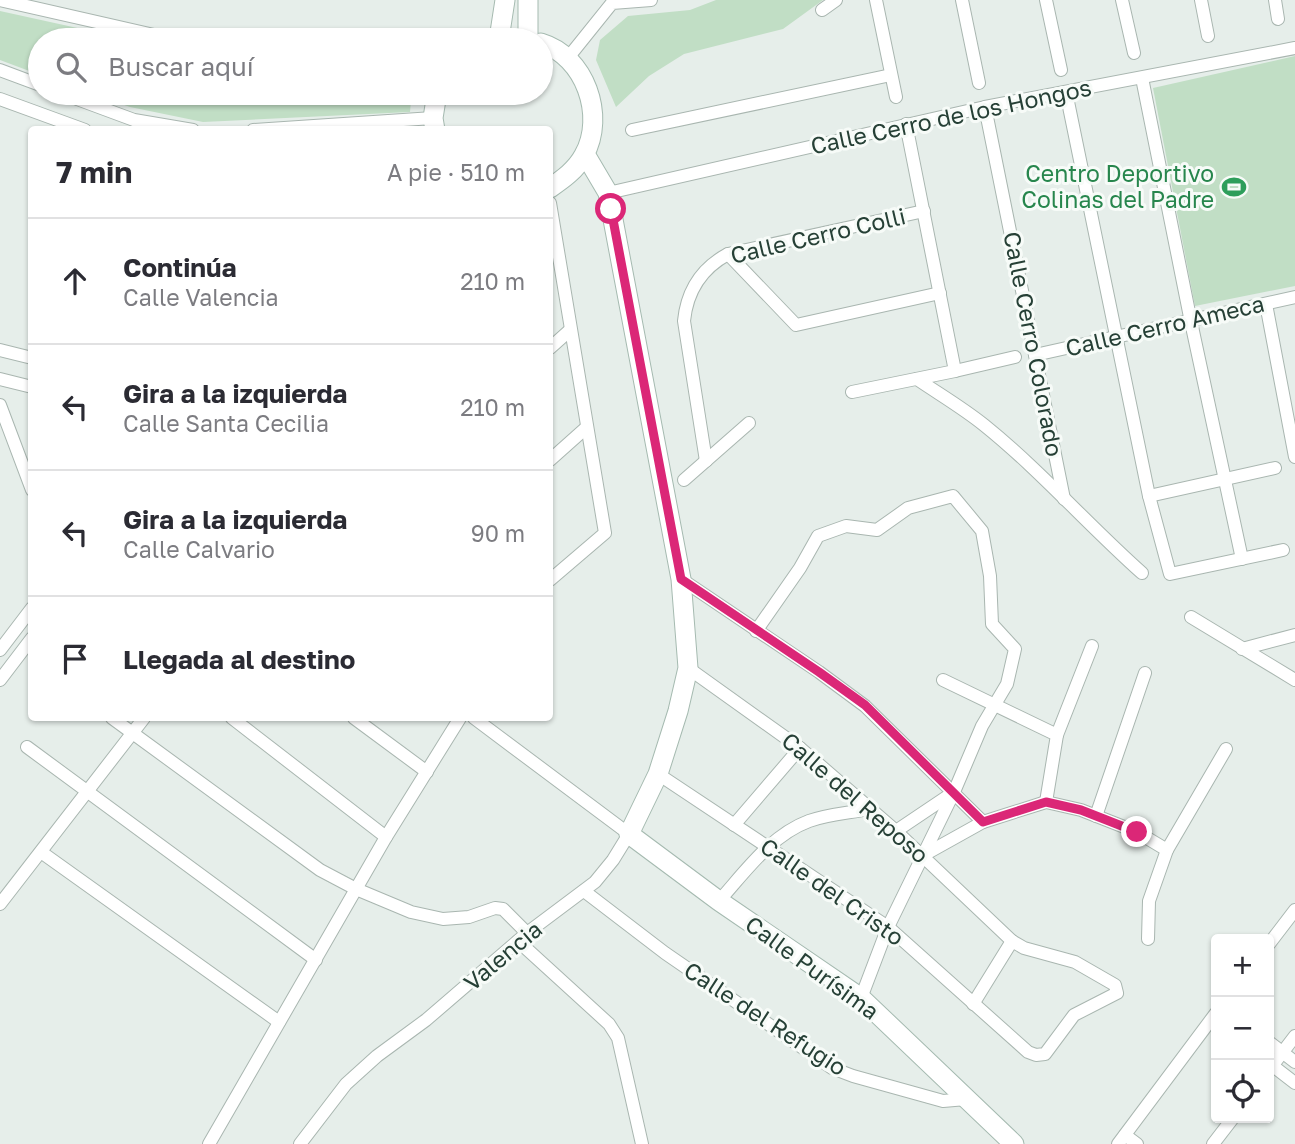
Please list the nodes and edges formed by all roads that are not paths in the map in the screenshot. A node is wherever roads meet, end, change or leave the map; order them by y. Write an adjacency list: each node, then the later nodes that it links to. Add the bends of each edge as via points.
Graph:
1 (0, 0): 15 (street)
2 (505, 0): 16 (street)
3 (528, 0): 17 (street)
4 (652, 0): 12 (street)
5 (836, 0): 13 (street)
6 (876, 0): 25 (street)
7 (962, 0): 28 (street)
8 (1046, 0): 24 (street)
9 (1122, 0): 21 (street)
10 (1201, 0): 18 (street)
11 (1275, 0): 14 (street)
12 (612, 1): 22 (street)
13 (822, 10)
14 (1278, 19)
15 (123, 28)
16 (501, 28)
17 (528, 28)
18 (1208, 36)
19 (1295, 48): 26 (street, Calle Cerro de los Hongos)
20 (553, 50): 22 (street)
21 (1133, 53)
22 (567, 59): 41 (street, via 583,79 592,103 592,129)
23 (0, 70): 27 (street)
24 (1061, 70)
25 (891, 75): 30 (street); 40 (street)
26 (1142, 78): 29 (street, Calle Cerro de los Hongos); 50 (street)
27 (28, 80)
28 (979, 83)
29 (1066, 92): 34 (street, Calle Cerro de los Hongos); 52 (street)
30 (896, 97)
31 (0, 99): 37 (street)
32 (93, 105): 38 (street, via 134,120)
33 (436, 105): 35 (street)
34 (985, 107): 36 (street, Calle Cerro de los Hongos); 55 (street, Calle Cerro Colorado)
35 (434, 123): 39 (street)
36 (906, 124): 43 (street, Calle Cerro de los Hongos); 44 (street)
37 (72, 126)
38 (169, 126)
39 (356, 126)
40 (632, 130)
41 (584, 154): 42 (street, via 569,175); 43 (street)
42 (553, 186)
43 (608, 192): 79 (street, Valencia)
44 (924, 211): 46 (street, Calle Cerro Colli); 47 (street)
45 (553, 239): 51 (street)
46 (728, 254): 47 (street, via 796,325); 68 (street, Calle Cerro Colli, via 701,274 686,302 684,321)
47 (940, 293): 58 (street)
48 (1295, 297): 49 (street, Calle Cerro Ameca)
49 (1266, 304): 50 (street, Calle Cerro Ameca); 67 (street)
50 (1191, 322): 52 (street, Calle Cerro Ameca); 72 (street)
51 (569, 331): 53 (street); 65 (street)
52 (1116, 338): 55 (street, Calle Cerro Ameca); 73 (street)
53 (553, 345)
54 (0, 350): 56 (street)
55 (1035, 355): 74 (street, Calle Cerro Colorado)
56 (28, 357)
57 (1015, 357): 58 (street)
58 (955, 371): 60 (street)
59 (0, 379): 61 (street)
60 (917, 379): 62 (street); 74 (street, via 984,425)
61 (28, 386)
62 (852, 392)
63 (0, 405): 70 (street)
64 (749, 423): 68 (street)
65 (587, 427): 66 (street); 78 (street, via 605,533)
66 (553, 457)
67 (1295, 457)
68 (706, 461): 71 (street)
69 (1275, 468): 72 (street)
70 (28, 479)
71 (684, 480)
72 (1225, 480): 73 (street); 76 (street)
73 (1149, 496): 76 (street, via 1170,574)
74 (1064, 499): 77 (street)
75 (1283, 550): 76 (street)
76 (1242, 559)
77 (1142, 573)
78 (553, 577)
79 (681, 579): 82 (street); 88 (street, Valencia)
80 (28, 613): 87 (street)
81 (1191, 617): 86 (street)
82 (756, 631): 93 (street, via 818,536 846,526 877,530 908,508 953,496 982,531 992,624 1015,649 1007,684); 108 (street, via 865,705)
83 (1295, 635): 86 (street)
84 (28, 643): 90 (street)
85 (1092, 646): 101 (street)
86 (1242, 649): 92 (street)
87 (0, 650)
88 (688, 668): 103 (street, Calle del Reposo); 106 (street, Valencia)
89 (1145, 673): 111 (street)
90 (0, 680)
91 (943, 680): 93 (street)
92 (1295, 680)
93 (993, 704): 101 (street); 108 (street)
94 (116, 721): 100 (street)
95 (142, 721): 100 (street)
96 (236, 721): 116 (street)
97 (358, 721): 105 (street)
98 (458, 721): 105 (street)
99 (478, 721): 115 (street)
100 (132, 733): 107 (street); 121 (street, via 320,870)
101 (1057, 735): 109 (street)
102 (27, 747): 107 (street)
103 (800, 748): 110 (street, Calle del Reposo); 113 (street)
104 (1226, 749): 118 (street)
105 (427, 772): 116 (street)
106 (658, 774): 113 (street, Calle del Cristo); 115 (street, Valencia)
107 (88, 792): 119 (street); 131 (street)
108 (954, 792): 112 (street); 114 (street); 120 (street)
109 (1046, 802): 111 (street); 112 (street)
110 (869, 809): 114 (street, Calle del Reposo); 117 (street, via 809,821)
111 (1096, 816): 118 (street)
112 (983, 822): 120 (street)
113 (734, 825): 117 (street, Calle del Cristo)
114 (896, 831): 120 (street, Calle del Reposo)
115 (629, 834): 122 (street, Valencia, via 613,860); 123 (street, Calle Purísima)
116 (386, 837): 121 (street)
117 (768, 847): 123 (street); 126 (street, Calle del Cristo)
118 (1167, 850): 129 (street, via 1149,901)
119 (41, 852): 124 (street); 134 (street)
120 (922, 856): 126 (street); 130 (street, Calle del Reposo)
121 (356, 889): 127 (street, via 411,912 443,919 503,909); 131 (street)
122 (584, 891): 127 (street, Valencia); 143 (street, Calle del Refugio, via 832,1068 943,1101)
123 (719, 901): 132 (street, Calle Purísima)
124 (0, 905)
125 (1295, 910): 128 (street)
126 (888, 927): 132 (street); 133 (street, Calle del Cristo)
127 (522, 937): 147 (street, Valencia, via 346,1084); 148 (street, via 618,1038)
128 (1274, 937)
129 (1148, 939)
130 (1012, 941): 133 (street); 133 (street, Calle del Cristo, via 1076,962 1117,989 1115,995 1074,1015 1045,1054 1036,1055)
131 (316, 960): 134 (street)
132 (861, 998): 143 (street, Calle Purísima)
133 (973, 1004)
134 (279, 1022): 146 (street)
135 (1211, 1024): 145 (street)
136 (1295, 1036): 138 (street)
137 (1274, 1046): 138 (street)
138 (1283, 1052): 139 (street); 140 (street)
139 (1274, 1062)
140 (1295, 1062)
141 (1274, 1069): 142 (street)
142 (1295, 1083)
143 (966, 1099): 149 (street, Calle Purísima)
144 (1229, 1123): 151 (street)
145 (1122, 1139): 150 (street)
146 (209, 1144)
147 (300, 1144)
148 (642, 1144)
149 (1014, 1144)
150 (1137, 1144)
151 (1213, 1144)

